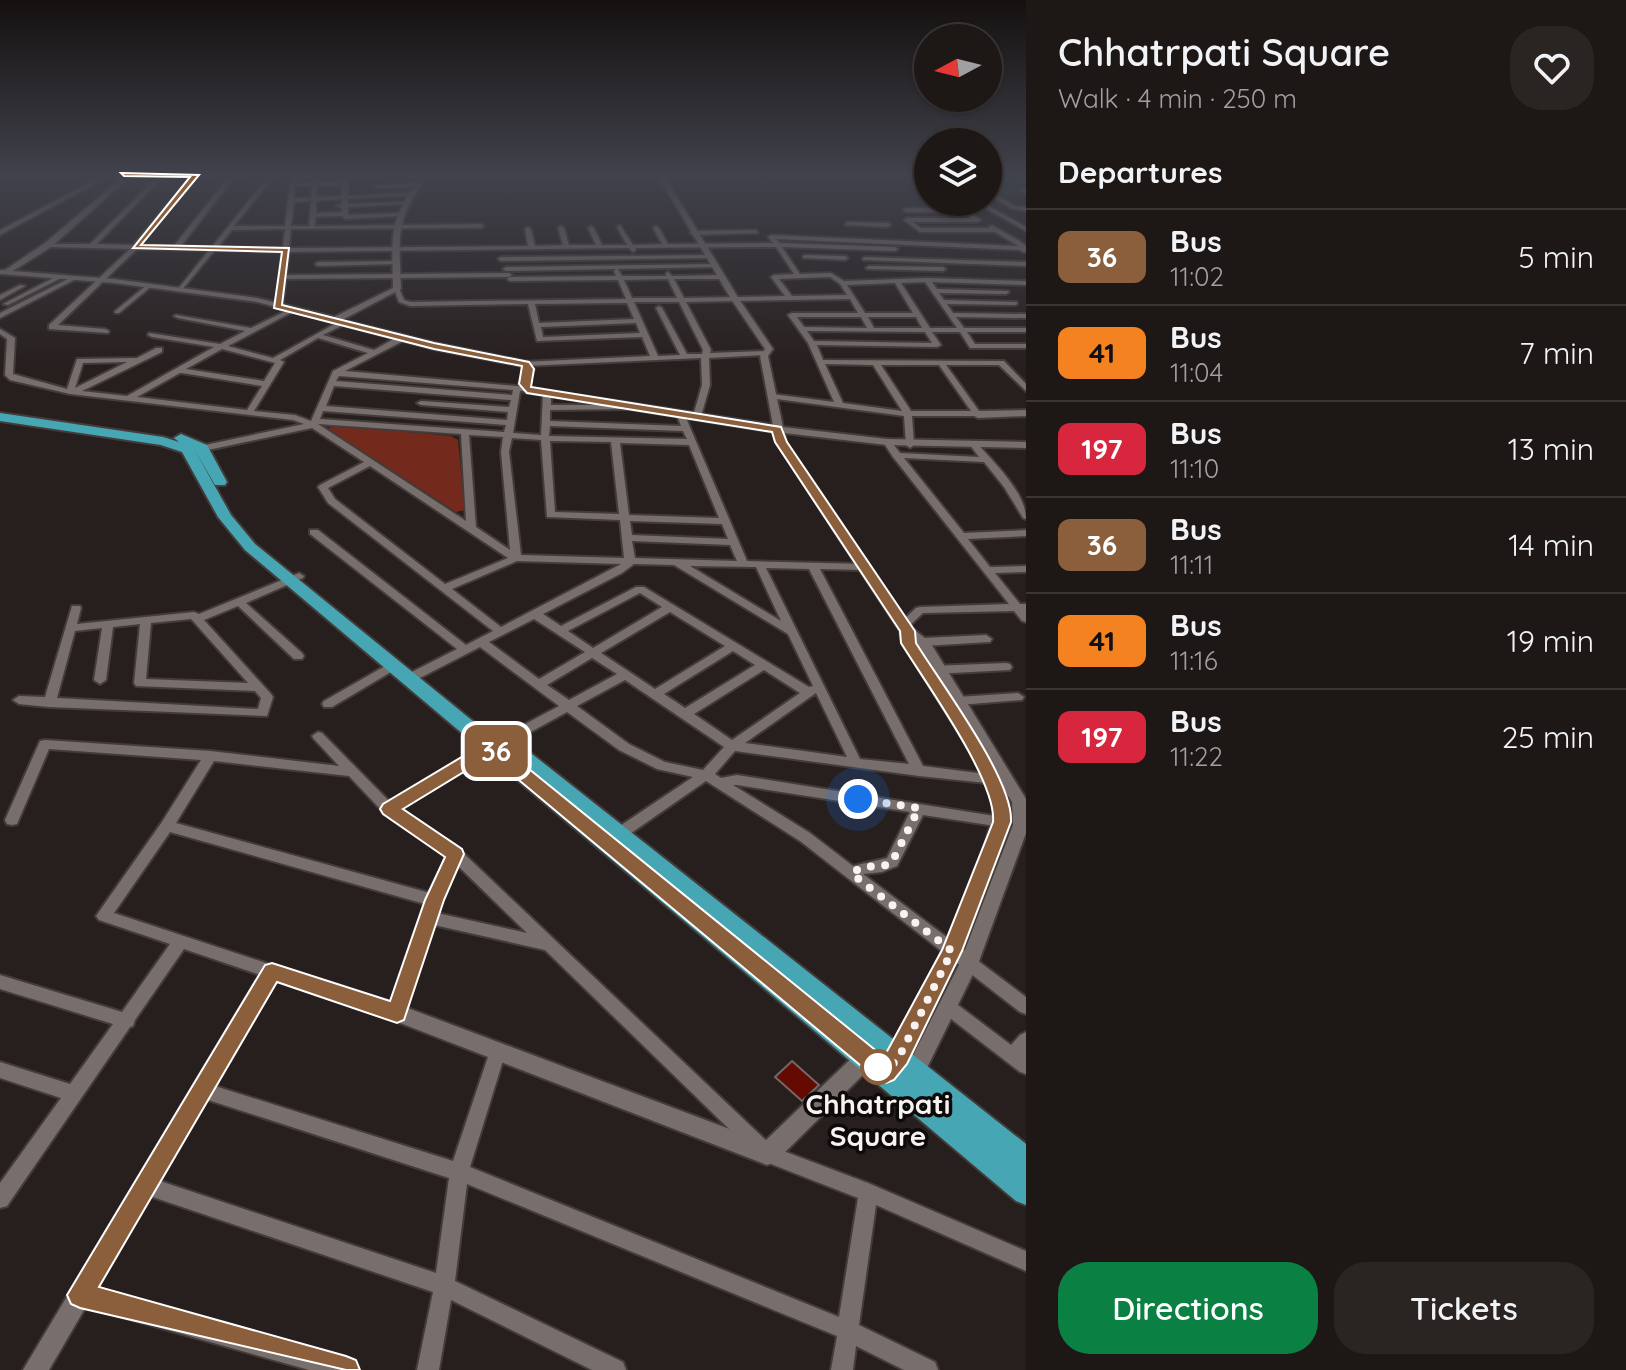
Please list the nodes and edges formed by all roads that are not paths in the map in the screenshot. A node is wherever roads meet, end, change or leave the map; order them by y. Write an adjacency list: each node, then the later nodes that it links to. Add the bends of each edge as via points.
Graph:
1 (56, 238): 20 (street)
2 (100, 238): 26 (street)
3 (142, 238): 30 (street)
4 (184, 238): 32 (street)
5 (225, 238): 33 (street)
6 (288, 238): 43 (street)
7 (394, 238): 40 (street)
8 (422, 238): 41 (street)
9 (462, 238): 34 (street)
10 (530, 238): 36 (street)
11 (564, 238): 31 (street)
12 (596, 238): 27 (street)
13 (626, 238): 28 (street)
14 (661, 238): 21 (street)
15 (697, 238): 22 (street)
16 (716, 238): 23 (street)
17 (733, 238): 24 (street)
18 (772, 238): 25 (street)
19 (855, 238): 37 (street); 38 (street)
20 (48, 245): 26 (street); 67 (street)
21 (665, 245): 22 (street); 28 (street)
22 (703, 245): 23 (street); 49 (street)
23 (720, 245): 24 (street)
24 (738, 245): 25 (street)
25 (778, 245): 29 (street); 72 (street)
26 (92, 246): 30 (street)
27 (600, 246): 28 (street); 31 (street)
28 (631, 246): 48 (street)
29 (797, 246): 37 (street); 50 (street)
30 (135, 247): 32 (street); 79 (street)
31 (567, 247): 36 (street)
32 (176, 248): 33 (street)
33 (217, 248): 43 (street); 89 (street)
34 (463, 248): 35 (street); 41 (street)
35 (495, 248): 36 (street); 52 (street)
36 (532, 248)
37 (860, 248): 42 (street); 53 (street)
38 (960, 248): 39 (street); 56 (street)
39 (988, 248): 44 (street); 58 (street)
40 (395, 249): 41 (street); 43 (street); 55 (street)
41 (423, 249)
42 (898, 249)
43 (286, 250): 73 (street)
44 (1025, 250)
45 (909, 251): 46 (street)
46 (924, 251): 47 (street); 54 (street)
47 (938, 252)
48 (636, 257): 49 (street); 52 (street); 61 (street)
49 (710, 257): 60 (street)
50 (805, 257): 51 (street); 69 (street)
51 (845, 258)
52 (501, 259): 68 (street)
53 (865, 259): 54 (street); 64 (street)
54 (927, 261): 56 (street)
55 (397, 263): 57 (street); 71 (street)
56 (973, 263): 58 (street); 65 (street)
57 (318, 264)
58 (1001, 264): 59 (street)
59 (1026, 264)
60 (715, 266): 62 (street); 76 (street)
61 (640, 267): 62 (street); 63 (street)
62 (663, 267): 75 (street)
63 (615, 268): 68 (street); 74 (street)
64 (869, 268): 65 (street); 84 (street)
65 (981, 271): 66 (street)
66 (1026, 272)
67 (2, 273): 70 (street)
68 (508, 274): 71 (street); 78 (street); 101 (street)
69 (819, 275): 72 (street); 83 (street)
70 (59, 276): 77 (street); 98 (street)
71 (397, 276): 73 (street); 90 (street)
72 (798, 276): 94 (street, via 774,277)
73 (283, 277): 108 (street)
74 (619, 277): 75 (street); 78 (street); 97 (street)
75 (669, 277): 76 (street); 96 (street)
76 (721, 277): 95 (street)
77 (74, 278): 79 (street); 107 (street)
78 (565, 278): 99 (street)
79 (102, 280): 87 (street); 129 (street, via 52,327)
80 (927, 280): 82 (street); 86 (street); 91 (street)
81 (645, 282): 106 (street)
82 (998, 282): 85 (street); 92 (street)
83 (843, 283): 84 (street); 93 (street)
84 (877, 283): 86 (street)
85 (1026, 283)
86 (898, 284): 113 (street)
87 (150, 285): 89 (street); 110 (street)
88 (22, 286): 98 (street)
89 (181, 289): 108 (street)
90 (397, 289): 104 (street, via 404,303); 120 (street)
91 (935, 291): 92 (street); 100 (street)
92 (1006, 292): 103 (street)
93 (852, 297): 94 (street); 112 (street)
94 (790, 298): 95 (street)
95 (735, 299): 96 (street); 142 (street, via 769,349)
96 (684, 300): 106 (street); 141 (street)
97 (630, 301): 99 (street); 106 (street); 119 (street)
98 (2, 302): 107 (street)
99 (575, 302): 102 (street)
100 (942, 302): 103 (street); 114 (street)
101 (520, 303): 102 (street); 105 (street)
102 (531, 303): 121 (street)
103 (1015, 303): 117 (street)
104 (462, 304): 105 (street); 118 (street)
105 (504, 304): 111 (street)
106 (658, 305): 143 (street)
107 (21, 306): 115 (street)
108 (277, 306): 109 (street)
109 (292, 310): 120 (street); 123 (street)
110 (117, 312)
111 (504, 315)
112 (863, 315): 113 (street); 122 (street, via 792,315); 124 (street)
113 (919, 315): 125 (street)
114 (951, 315): 117 (street); 126 (street)
115 (0, 316)
116 (178, 316): 123 (street)
117 (1026, 316)
118 (459, 318)
119 (639, 321): 121 (street); 131 (street)
120 (336, 322): 132 (street); 133 (street)
121 (536, 325): 134 (street, via 540,339)
122 (802, 329): 124 (street); 135 (street)
123 (252, 330): 136 (street)
124 (872, 330): 125 (street)
125 (927, 330): 126 (street); 135 (street, via 937,345)
126 (962, 330): 127 (street); 137 (street)
127 (1026, 330)
128 (0, 331): 156 (street, via 11,338)
129 (105, 331)
130 (152, 335): 136 (street)
131 (645, 335): 134 (street); 145 (street)
132 (318, 336): 140 (street); 147 (street)
133 (402, 338): 140 (street); 152 (street)
134 (549, 339): 148 (street)
135 (812, 343): 149 (street)
136 (221, 346): 147 (street); 153 (street)
137 (973, 346): 138 (street); 144 (street)
138 (1026, 346)
139 (159, 350): 146 (street)
140 (373, 352): 154 (street)
141 (706, 353): 142 (street); 143 (street); 178 (street, via 706,385)
142 (766, 353): 163 (street)
143 (683, 354): 145 (street)
144 (980, 354)
145 (654, 356): 148 (street)
146 (139, 360): 161 (street); 161 (street, via 81,360)
147 (274, 360): 158 (street, via 280,362)
148 (552, 361): 152 (street)
149 (822, 362): 150 (street); 167 (street)
150 (876, 363): 151 (street); 176 (street)
151 (941, 363): 160 (street, via 1002,363); 177 (street)
152 (525, 364): 164 (street, via 529,369)
153 (182, 371): 158 (street); 165 (street)
154 (336, 373): 155 (street); 157 (street)
155 (402, 378): 159 (street); 164 (street)
156 (5, 379): 161 (street)
157 (332, 383): 159 (street); 169 (street)
158 (267, 384): 171 (street)
159 (395, 388): 164 (street); 172 (street)
160 (1026, 389)
161 (72, 392): 165 (street)
162 (547, 394): 164 (street); 168 (street); 170 (street)
163 (772, 396): 167 (street); 183 (street)
164 (518, 397): 166 (street); 180 (street)
165 (128, 399): 171 (street)
166 (421, 403)
167 (840, 405): 176 (street)
168 (634, 407): 170 (street); 173 (street)
169 (320, 408): 172 (street); 179 (street)
170 (546, 408): 181 (street)
171 (249, 413): 179 (street)
172 (385, 413): 180 (street)
173 (680, 413): 178 (street); 182 (street)
174 (1026, 413): 177 (street)
175 (0, 414): 193 (main road)
176 (908, 414): 177 (street); 190 (street)
177 (978, 415)
178 (697, 416): 183 (street)
179 (314, 423): 184 (street); 193 (street); 196 (street)
180 (511, 423): 185 (street)
181 (546, 423): 182 (street); 186 (street)
182 (686, 429): 188 (street)
183 (777, 429): 189 (street); 212 (street)
184 (465, 432): 185 (street); 200 (street)
185 (509, 436): 186 (street); 206 (street, via 505,452)
186 (545, 438): 187 (street); 198 (street, via 550,515)
187 (615, 441): 188 (street); 198 (street)
188 (690, 442): 199 (street)
189 (887, 442): 190 (street); 194 (street)
190 (910, 445): 191 (street)
191 (974, 445): 192 (street); 195 (street)
192 (1026, 445)
193 (196, 450): 215 (main road, via 235,532)
194 (896, 455): 195 (street); 203 (street)
195 (988, 460): 197 (street)
196 (372, 462): 200 (street); 216 (street, via 323,487 331,501)
197 (1026, 516)
198 (626, 518): 199 (street); 204 (street)
199 (725, 521): 205 (street)
200 (471, 528): 206 (street)
201 (314, 532): 235 (street)
202 (1026, 533): 203 (street)
203 (960, 536): 214 (street)
204 (627, 538): 205 (street); 207 (street)
205 (734, 542): 209 (street)
206 (516, 558): 207 (street); 216 (street)
207 (630, 562): 208 (street); 221 (street)
208 (677, 563): 209 (street); 230 (street)
209 (744, 565): 210 (street)
210 (760, 565): 211 (street); 230 (street)
211 (813, 566): 212 (street); 260 (street)
212 (864, 567): 227 (street)
213 (1026, 569): 214 (street)
214 (988, 570): 219 (street)
215 (294, 578): 217 (street); 241 (main road); 241 (main road)
216 (445, 588): 229 (street)
217 (239, 602): 222 (street); 237 (street)
218 (670, 607): 228 (street, via 639,589); 234 (street); 236 (street)
219 (1022, 607): 223 (street); 227 (street, via 920,610)
220 (76, 608): 226 (street)
221 (535, 614): 228 (street); 229 (street)
222 (197, 619): 224 (street, via 194,615); 245 (street)
223 (1026, 619)
224 (146, 620): 225 (street); 245 (street, via 140,683)
225 (108, 624): 226 (street); 243 (street)
226 (70, 628): 251 (street)
227 (905, 628): 233 (street); 240 (street, via 909,643)
228 (560, 631): 236 (street)
229 (501, 632): 232 (street)
230 (792, 632): 246 (street)
231 (986, 639): 233 (street)
232 (481, 642): 235 (street); 244 (street)
233 (923, 642): 240 (street)
234 (733, 646): 238 (street); 247 (street)
235 (465, 650): 241 (street)
236 (593, 653): 242 (street); 244 (street)
237 (298, 656)
238 (763, 665): 246 (street); 254 (street)
239 (1006, 667): 240 (street)
240 (933, 670): 250 (street); 263 (street)
241 (406, 673): 252 (street); 256 (main road)
242 (625, 675): 247 (street); 253 (street)
243 (100, 680)
244 (538, 685): 253 (street)
245 (258, 687): 251 (street, via 267,697 263,713)
246 (813, 689): 257 (street); 259 (street)
247 (654, 695): 254 (street)
248 (1018, 697): 250 (street)
249 (19, 700): 251 (street)
250 (958, 701): 263 (street)
251 (49, 703)
252 (328, 704)
253 (567, 707): 256 (street); 262 (street, via 662,766)
254 (685, 714): 257 (street)
255 (318, 736): 261 (street)
256 (497, 745): 266 (street); 270 (main road); 287 (main road)
257 (732, 746): 259 (street); 262 (street)
258 (210, 756): 261 (street); 267 (street, via 45,744); 269 (street)
259 (856, 763): 260 (street)
260 (919, 771): 263 (street)
261 (352, 772): 266 (street)
262 (713, 779): 265 (street); 270 (street); 272 (street, via 805,837)
263 (1000, 779): 264 (street); 268 (street)
264 (1023, 802): 278 (street, via 1021,825)
265 (919, 808): 268 (street); 272 (street, via 892,862 861,866)
266 (389, 809): 271 (street)
267 (12, 820)
268 (1002, 822): 277 (street)
269 (167, 826): 273 (street); 275 (street, via 104,916)
270 (619, 834): 289 (main road)
271 (455, 854): 273 (street); 276 (street)
272 (852, 874): 277 (street)
273 (434, 900): 274 (street)
274 (428, 917): 276 (street); 283 (street)
275 (181, 941): 279 (street); 284 (street)
276 (547, 944): 294 (street)
277 (952, 951): 278 (street); 289 (street)
278 (969, 964): 281 (street); 282 (street)
279 (272, 972): 283 (street); 292 (street)
280 (0, 982): 284 (street)
281 (948, 1007): 288 (street); 291 (street)
282 (1026, 1007)
283 (397, 1013): 286 (street)
284 (127, 1021): 293 (street)
285 (1026, 1040): 288 (street)
286 (498, 1051): 294 (street); 296 (street)
287 (866, 1058): 289 (main road); 294 (street)
288 (1019, 1061)
289 (892, 1065): 291 (main road)
290 (0, 1070): 293 (street)
291 (910, 1079): 295 (main road); 298 (main road)
292 (202, 1090): 296 (street); 297 (street)
293 (75, 1094): 300 (street)
294 (767, 1154): 299 (street)
295 (1026, 1161)
296 (459, 1172): 302 (street); 304 (street)
297 (145, 1185): 302 (street); 303 (street)
298 (1026, 1191)
299 (868, 1192): 301 (street); 304 (street)
300 (0, 1199)
301 (1026, 1261)
302 (444, 1286): 307 (street); 308 (street)
303 (80, 1295): 305 (street); 306 (street)
304 (846, 1330): 309 (street); 310 (street)
305 (35, 1370)
306 (346, 1370)
307 (428, 1370)
308 (615, 1370)
309 (842, 1370)
310 (927, 1370)

